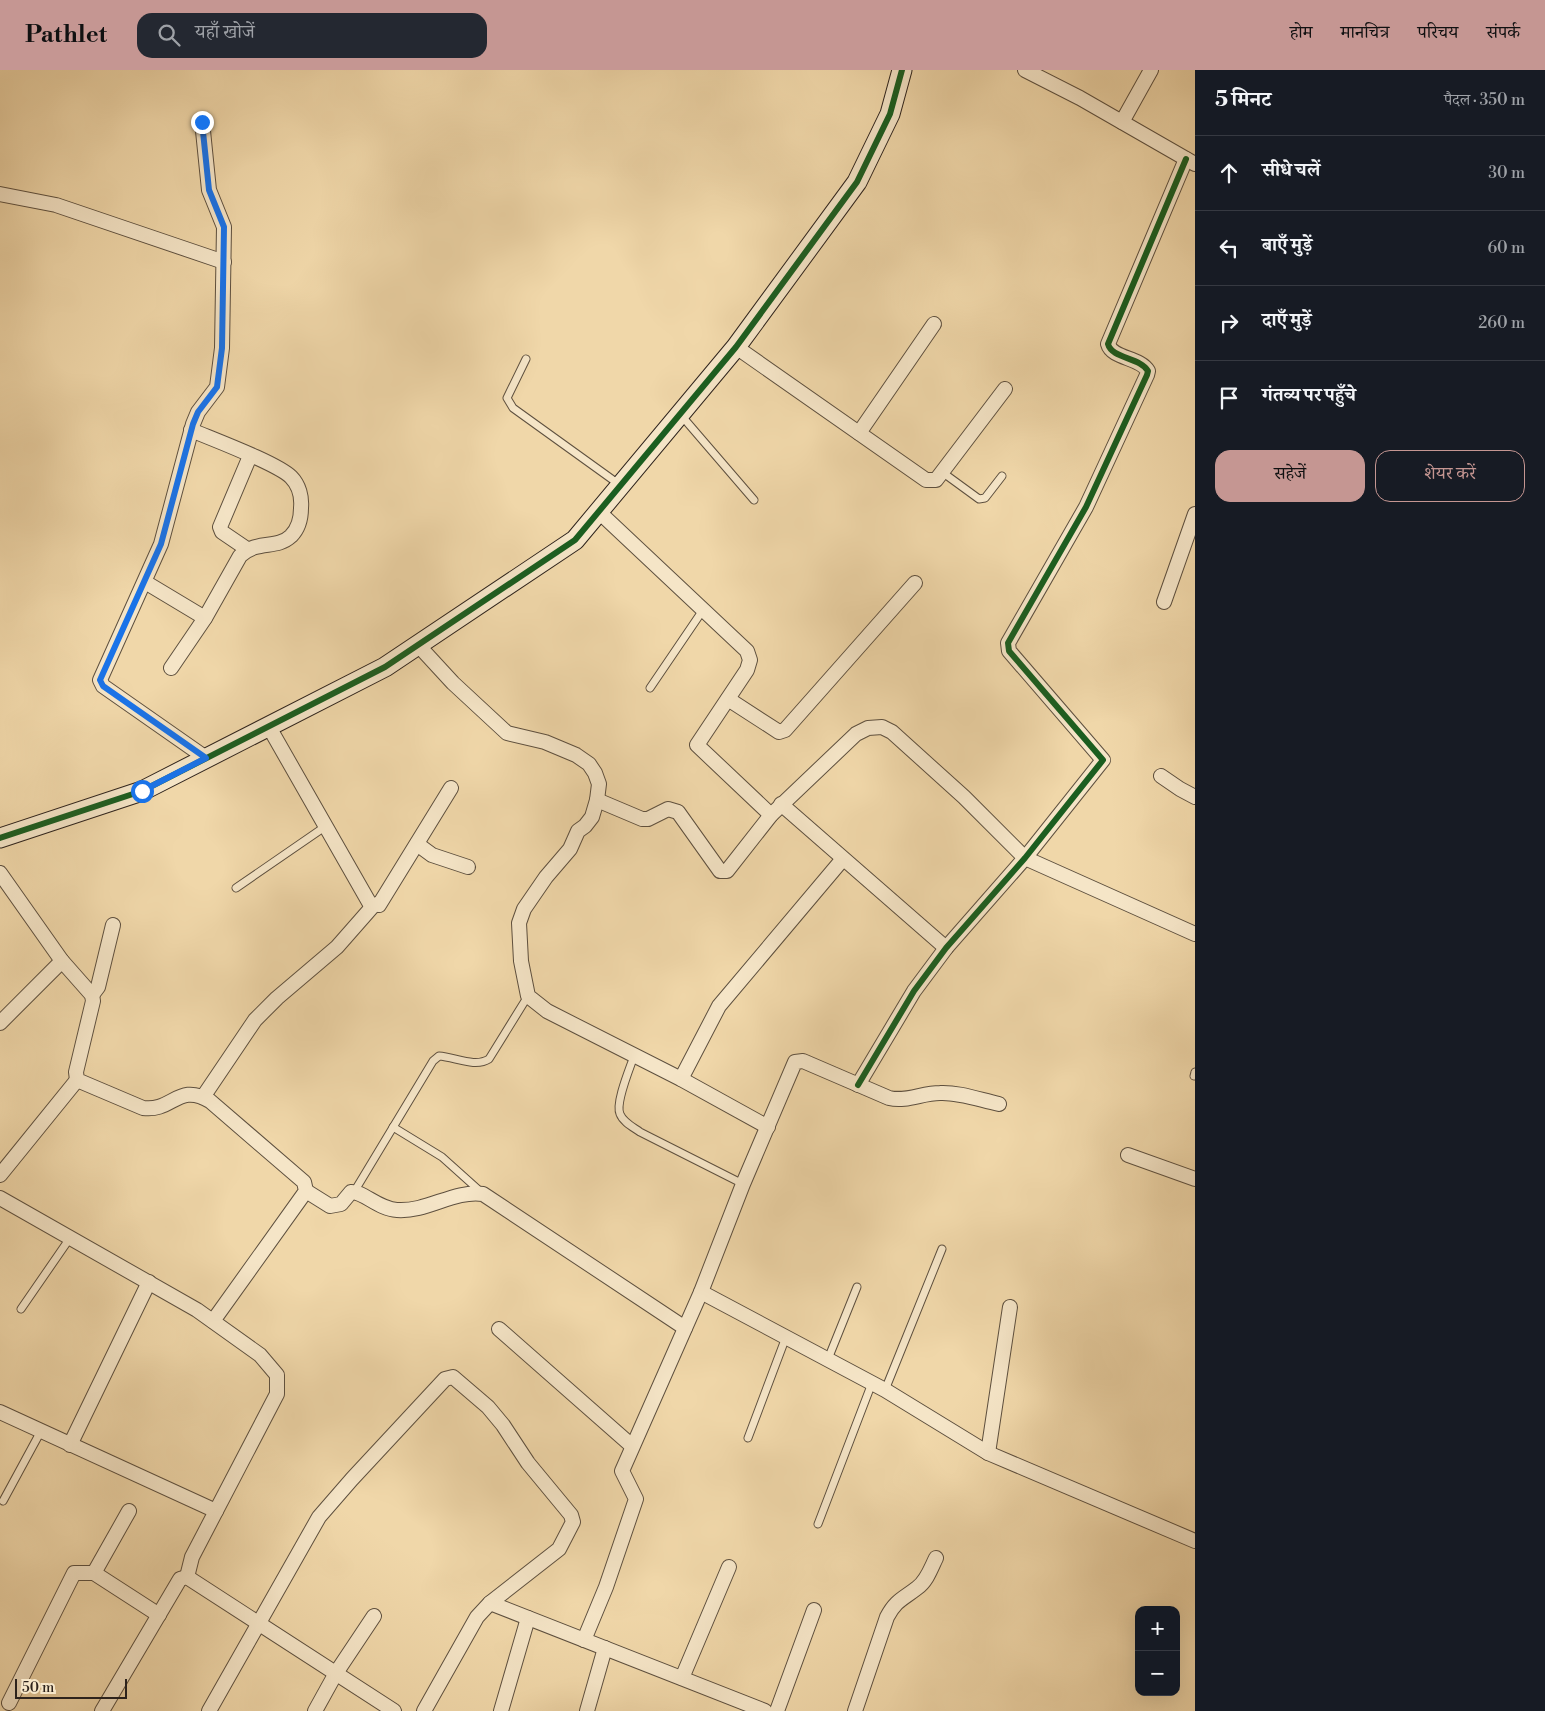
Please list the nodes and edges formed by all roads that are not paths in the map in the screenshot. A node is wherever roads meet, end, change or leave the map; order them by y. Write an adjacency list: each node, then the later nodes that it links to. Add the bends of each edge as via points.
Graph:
1 (902, 70): 10 (street, via 890,114 857,182)
2 (1025, 70): 5 (street)
3 (1151, 70): 5 (street)
4 (202, 122): 8 (street, via 209,190 224,227)
5 (1122, 122): 6 (street)
6 (1191, 162): 43 (street, via 1108,344 1111,350 1143,365 1147,375 1086,507 1008,643 1009,651 1103,760)
7 (0, 194): 8 (street, via 56,205)
8 (224, 262): 14 (street, via 222,348 217,387 198,412)
9 (934, 324): 15 (street)
10 (736, 346): 13 (street); 15 (street)
11 (526, 359): 19 (lane, via 507,398 513,408)
12 (1005, 389): 17 (street)
13 (680, 413): 19 (street); 20 (lane)
14 (191, 430): 16 (street); 24 (street, via 161,544)
15 (859, 433): 17 (street, via 926,480 936,480)
16 (250, 456): 23 (street, via 220,527 222,532); 23 (street, via 291,477 298,487 301,511 290,537 281,543)
17 (942, 472): 18 (lane, via 979,499 985,498)
18 (1002, 476)
19 (621, 485): 21 (street)
20 (754, 500)
21 (598, 512): 27 (street); 29 (street, via 575,540)
22 (1195, 514): 26 (street)
23 (247, 549): 28 (street)
24 (145, 582): 28 (street); 34 (street, via 101,676 101,683)
25 (915, 582): 32 (street, via 785,730 779,732)
26 (1164, 602)
27 (703, 610): 31 (lane); 32 (street, via 747,651 750,660)
28 (204, 618): 30 (street)
29 (418, 645): 33 (street, via 385,667); 38 (street, via 507,733 545,742 589,764 599,784)
30 (171, 668)
31 (650, 688)
32 (728, 698): 39 (street, via 698,745)
33 (269, 726): 34 (street); 40 (street)
34 (206, 758): 41 (street, via 142,791)
35 (1161, 776): 37 (street)
36 (450, 788): 42 (street)
37 (1195, 796)
38 (597, 800): 39 (street, via 642,819 668,809 678,812 720,871 724,872); 54 (street, via 592,817 578,830 570,848 524,909 519,923 519,944)
39 (776, 810): 43 (street, via 856,734 868,728 882,727 892,732 957,791); 44 (street)
40 (326, 826): 47 (lane); 48 (street)
41 (0, 838)
42 (416, 844): 45 (street, via 432,855); 48 (street, via 379,905)
43 (1025, 858): 50 (street); 51 (street)
44 (842, 860): 51 (street); 57 (street, via 719,1006)
45 (468, 868)
46 (0, 872): 52 (street)
47 (236, 888)
48 (374, 906): 60 (street, via 336,947 255,1020)
49 (113, 925): 53 (street, via 98,988)
50 (1195, 934)
51 (946, 948): 59 (street, via 914,991)
52 (62, 961): 53 (street); 55 (street)
53 (92, 995): 58 (street)
54 (528, 996): 56 (street, via 547,1011); 62 (lane, via 489,1059 482,1064 439,1056 433,1061)
55 (0, 1023)
56 (634, 1056): 57 (street); 67 (lane, via 620,1101 619,1112 626,1122)
57 (681, 1079): 63 (street)
58 (77, 1080): 60 (street, via 155,1110 184,1095); 65 (street)
59 (858, 1084): 61 (street, via 896,1100 947,1093); 63 (street, via 797,1061)
60 (203, 1097): 68 (street, via 302,1178)
61 (999, 1104)
62 (392, 1127): 69 (lane); 70 (lane, via 442,1157)
63 (768, 1127): 67 (street)
64 (1128, 1155): 66 (street)
65 (0, 1175)
66 (1195, 1179)
67 (743, 1184): 76 (street)
68 (306, 1191): 69 (street, via 330,1206 340,1204); 79 (street)
69 (354, 1192): 70 (street, via 379,1206 395,1210 414,1210 463,1193)
70 (483, 1194): 81 (street)
71 (0, 1198): 72 (street)
72 (70, 1238): 74 (street); 78 (lane)
73 (942, 1249): 85 (lane)
74 (148, 1282): 79 (street); 89 (street)
75 (857, 1287): 83 (lane)
76 (701, 1292): 81 (street); 82 (street)
77 (1010, 1307): 91 (street)
78 (21, 1309)
79 (213, 1321): 94 (street, via 260,1355 277,1375 278,1386 277,1394)
80 (498, 1328): 90 (street)
81 (685, 1328): 90 (street)
82 (786, 1337): 83 (street); 88 (lane)
83 (828, 1360): 84 (street)
84 (872, 1383): 85 (street); 95 (lane)
85 (885, 1390): 91 (street)
86 (1, 1414): 87 (street)
87 (42, 1431): 89 (street); 92 (lane)
88 (748, 1438)
89 (70, 1444): 94 (street)
90 (632, 1446): 107 (street, via 622,1471 636,1499)
91 (988, 1453): 96 (street)
92 (3, 1501)
93 (129, 1511): 99 (street)
94 (216, 1511): 100 (street, via 192,1556)
95 (818, 1524)
96 (1195, 1541)
97 (936, 1558): 121 (street, via 926,1579 894,1604 886,1617)
98 (729, 1567): 110 (street)
99 (94, 1573): 103 (street); 111 (street, via 80,1571 70,1578)
100 (187, 1576): 103 (street, via 180,1578); 106 (street)
101 (490, 1603): 105 (street); 106 (street, via 559,1549 573,1520 493,1413 456,1378 449,1377 320,1517); 116 (street, via 478,1617)
102 (814, 1610): 120 (street)
103 (159, 1616): 112 (street)
104 (374, 1616): 109 (street)
105 (528, 1618): 107 (street); 117 (street)
106 (259, 1623): 109 (street); 113 (street)
107 (584, 1640): 108 (street)
108 (605, 1648): 110 (street); 118 (street)
109 (336, 1673): 114 (street); 115 (street)
110 (682, 1678): 119 (street)
111 (9, 1703)
112 (102, 1711)
113 (208, 1711)
114 (315, 1711)
115 (394, 1711)
116 (424, 1711)
117 (501, 1711)
118 (587, 1711)
119 (765, 1711)
120 (777, 1711)
121 (855, 1711)

